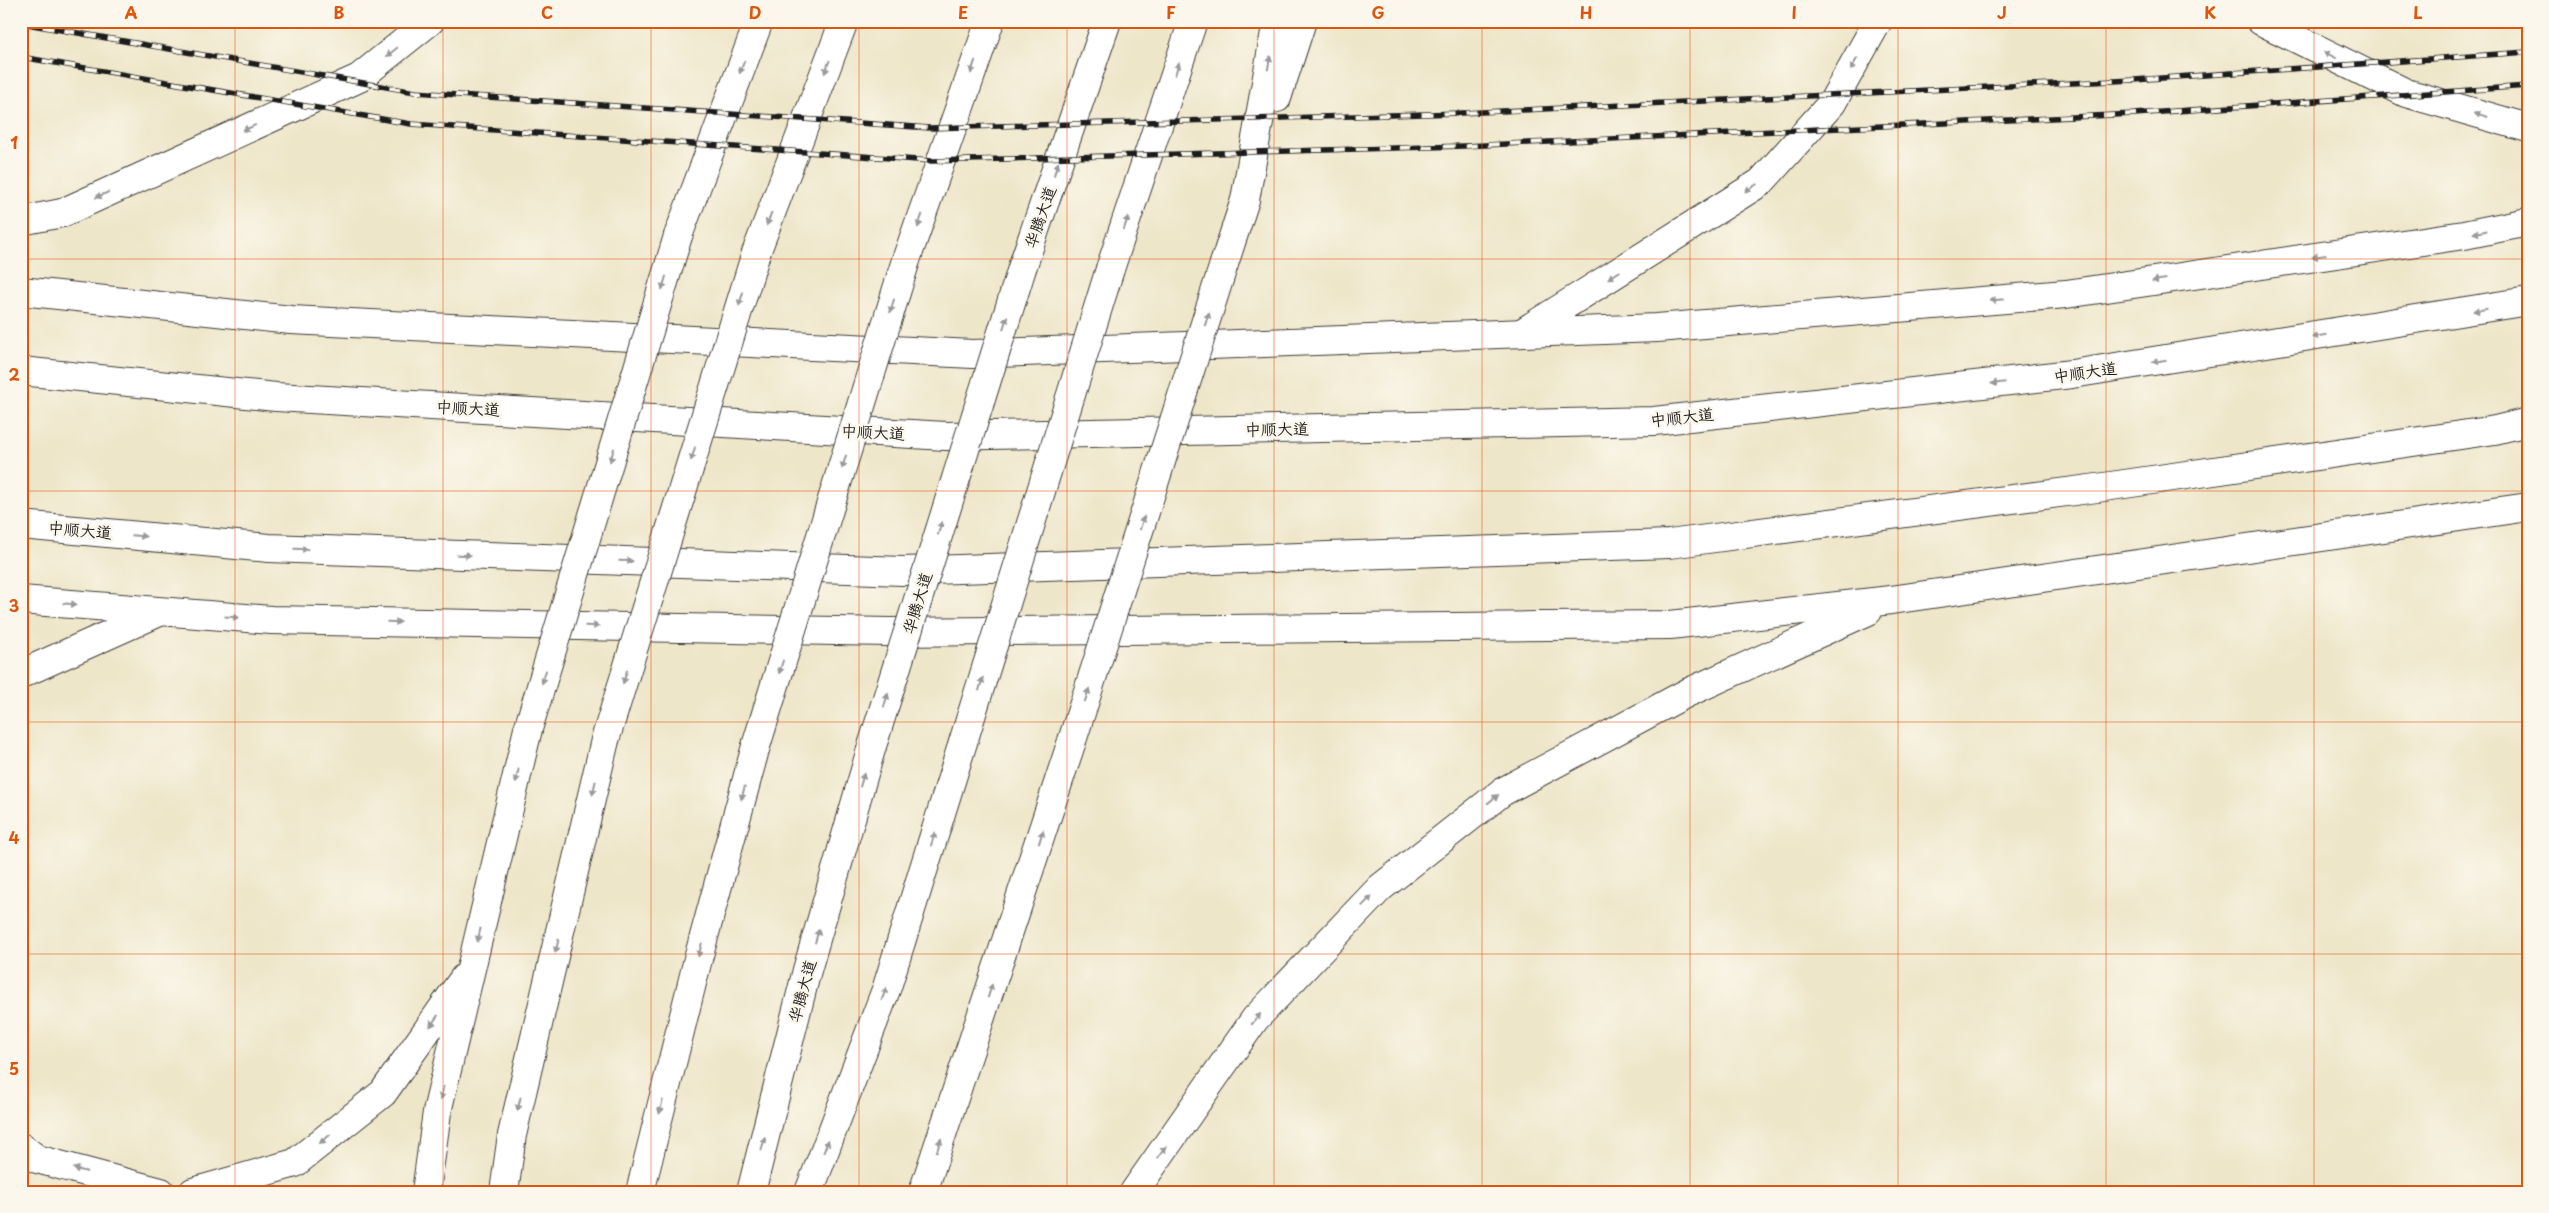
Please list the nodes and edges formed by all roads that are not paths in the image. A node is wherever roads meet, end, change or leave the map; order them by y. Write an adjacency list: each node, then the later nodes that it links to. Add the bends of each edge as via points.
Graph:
1 (430, 21): 13 (main road, one-way to 13, via 359,78 62,213)
2 (759, 21): 26 (main road, one-way to 26, bridge, via 678,236 528,729)
3 (844, 21): 31 (main road, one-way to 31, bridge, via 756,253 605,740 512,1135)
4 (990, 21): 32 (main road, one-way to 32, bridge, via 906,260 756,746 699,955)
5 (1107, 21): 33 (main road, 华腾大道, one-way to 5, bridge, via 807,970 872,746 1023,265)
6 (1193, 21): 34 (main road, one-way to 6, bridge, via 886,987 1110,269)
7 (1277, 21): 12 (main road, one-way to 7)
8 (1302, 21): 12 (main road)
9 (1878, 21): 17 (main road, one-way to 17, via 1832,103 1761,182)
10 (2261, 21): 11 (main road, one-way to 10, via 2406,93)
11 (2528, 128)
12 (1245, 200): 35 (main road, one-way to 12, bridge, via 1072,742)
13 (21, 221)
14 (2528, 222): 17 (main road, one-way to 17, via 2464,235 2066,294 1657,328)
15 (21, 291): 17 (main road, via 292,320 973,354)
16 (2528, 301): 18 (main road, 中顺大道, one-way to 18, via 2072,374 1654,421 946,436 276,397)
17 (1522, 333)
18 (21, 370)
19 (2528, 422): 21 (main road, 中顺大道, one-way to 19, via 269,548 903,571 1669,544 2097,488 2486,432)
20 (2528, 507): 23 (main road)
21 (21, 525)
22 (21, 600): 24 (main road, one-way to 24)
23 (1891, 600): 24 (main road, one-way to 23, via 271,620 899,632 1670,625); 36 (main road, one-way to 23, via 1255,1019 1380,888 1502,792 1687,692)
24 (161, 611): 25 (main road)
25 (21, 674)
26 (472, 967): 29 (main road, one-way to 29, via 383,1093 295,1164); 30 (main road, one-way to 30, via 437,1112)
27 (21, 1147): 28 (main road, one-way to 27, via 37,1159)
28 (161, 1192)
29 (193, 1192)
30 (426, 1192)
31 (504, 1192)
32 (640, 1192)
33 (751, 1192)
34 (809, 1192)
35 (923, 1192)
36 (1134, 1192)

